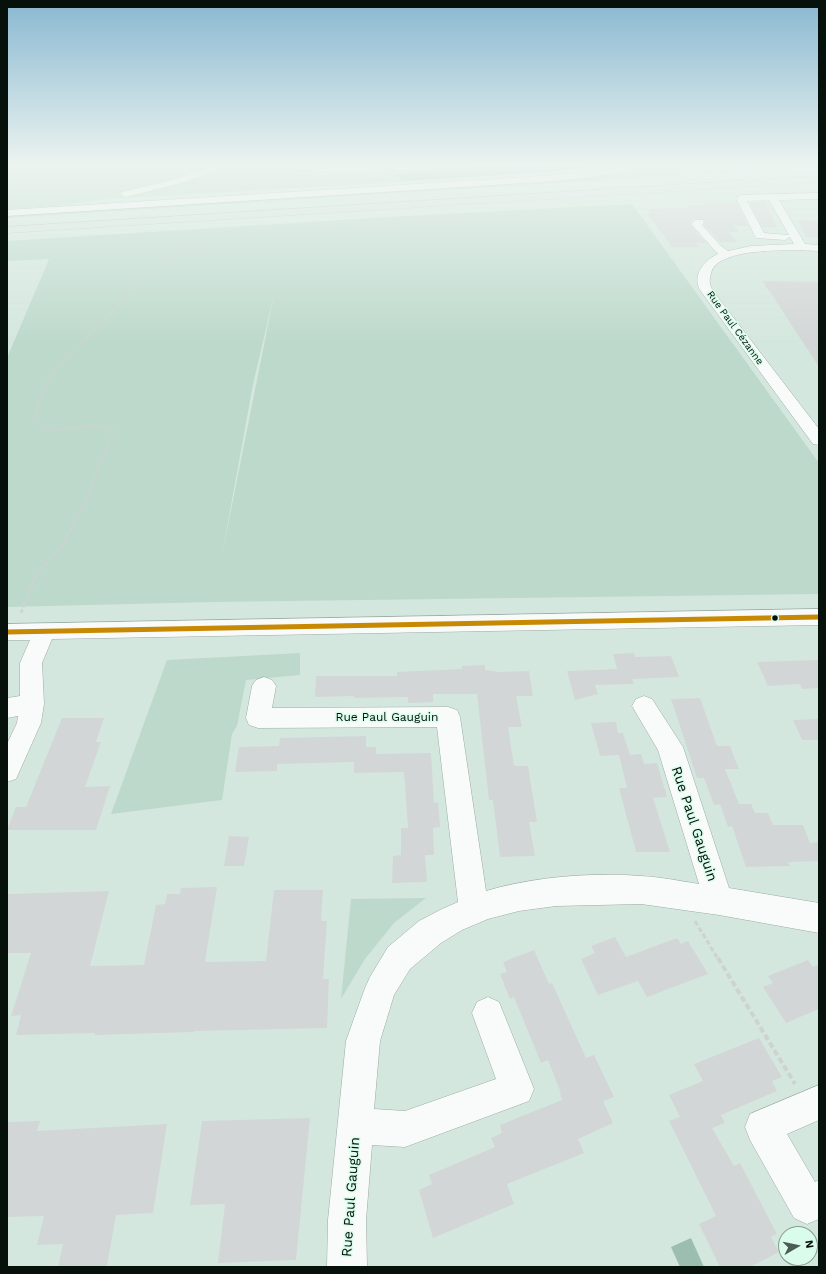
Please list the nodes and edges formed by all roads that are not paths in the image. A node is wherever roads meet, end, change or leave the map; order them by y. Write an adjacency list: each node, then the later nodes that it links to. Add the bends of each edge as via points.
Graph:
1 (79, 225): 5 (highway)
2 (697, 225): 8 (street)
3 (753, 225): 6 (street, via 763,237)
4 (788, 225): 6 (street)
5 (7, 230)
6 (796, 239): 7 (street, Rue Paul Cézanne); 8 (street, Rue Paul Cézanne, via 775,246)
7 (819, 248)
8 (726, 255): 9 (street, Rue Paul Cézanne, via 704,271 702,282)
9 (799, 413): 10 (street); 11 (street, Rue Paul Cézanne)
10 (819, 414)
11 (819, 440)
12 (819, 617): 13 (street)
13 (44, 631): 14 (street); 16 (street, via 32,662)
14 (10, 632)
15 (264, 686): 21 (street, Rue Paul Gauguin, via 258,718 448,717)
16 (32, 704): 18 (street); 19 (street, via 29,723)
17 (644, 706): 20 (street, Rue Paul Gauguin, via 670,747)
18 (7, 708)
19 (7, 771)
20 (719, 900): 21 (street, Rue Paul Gauguin, via 641,890 592,890 519,897); 22 (street, Rue Paul Gauguin)
21 (474, 910): 25 (street, Rue Paul Gauguin, via 430,932 399,958 381,988 363,1041)
22 (819, 918)
23 (488, 1013): 25 (street, Rue Paul Gauguin, via 517,1089 405,1130)
24 (814, 1104): 26 (street, via 764,1127 807,1205)
25 (355, 1126): 27 (street, Rue Paul Gauguin, via 347,1220)
26 (819, 1199)
27 (347, 1267)

